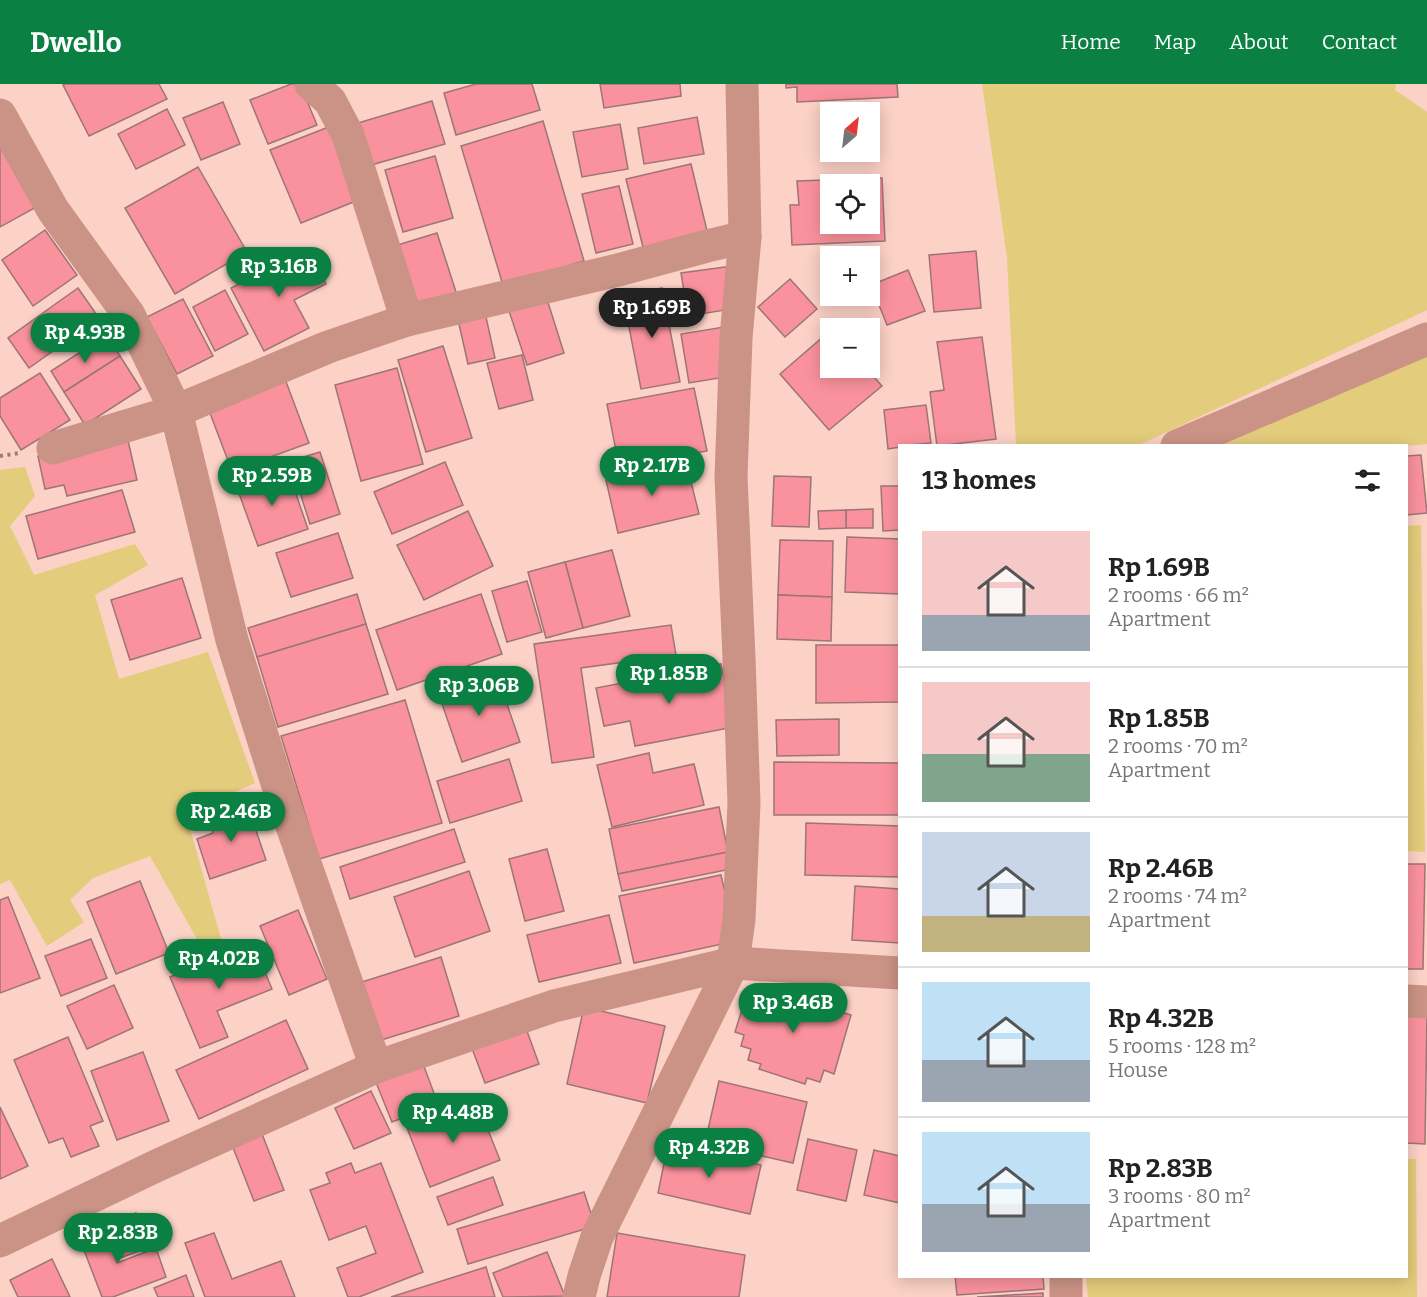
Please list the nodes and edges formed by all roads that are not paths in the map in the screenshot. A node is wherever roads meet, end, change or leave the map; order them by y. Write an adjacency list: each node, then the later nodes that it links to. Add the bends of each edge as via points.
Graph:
1 (311, 84): 5 (street, via 330,101 348,135)
2 (742, 84): 4 (street)
3 (0, 115): 7 (street, via 53,210 129,315)
4 (746, 237): 5 (street); 10 (street, via 736,338 731,477 744,803 740,919)
5 (406, 320): 7 (street, via 328,347)
6 (1427, 339): 8 (street)
7 (176, 411): 9 (street); 14 (street, via 236,651 278,786)
8 (1182, 444)
9 (52, 448)
10 (733, 963): 11 (street); 14 (street, via 554,1006); 17 (street, via 597,1237)
11 (898, 973)
12 (1408, 1001): 13 (street)
13 (1427, 1002)
14 (376, 1067): 15 (street)
15 (0, 1241)
16 (1066, 1278): 18 (street)
17 (579, 1297)
18 (1066, 1297)

